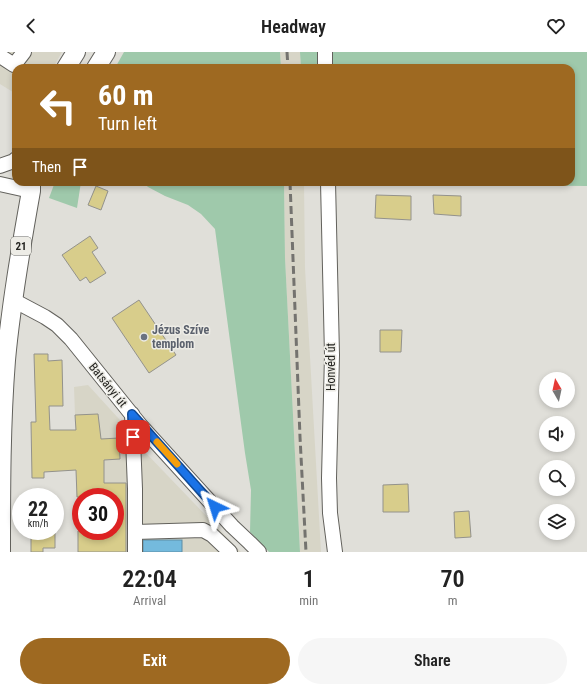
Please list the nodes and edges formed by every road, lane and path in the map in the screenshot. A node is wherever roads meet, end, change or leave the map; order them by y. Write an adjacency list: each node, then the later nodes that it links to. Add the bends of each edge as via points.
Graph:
1 (24, 52): 7 (street)
2 (76, 52): 8 (main road)
3 (106, 52): 9 (main road)
4 (325, 52): 10 (street)
5 (0, 56): 6 (street)
6 (12, 64)
7 (15, 64)
8 (68, 64)
9 (98, 64)
10 (325, 64)
11 (12, 162): 12 (street)
12 (0, 166)
13 (0, 184): 14 (street)
14 (12, 184)
15 (32, 186): 17 (main road, 21)
16 (328, 186): 24 (street, Honvéd út, via 332,355 329,478)
17 (13, 300): 18 (street, Batsányi út, via 57,325); 20 (main road, 21, via 2,420)
18 (132, 414): 19 (street, via 136,489); 23 (street, Batsányi út, via 232,526)
19 (135, 532): 21 (street); 22 (street, via 203,530)
20 (1, 552)
21 (135, 552)
22 (230, 552)
23 (259, 552)
24 (335, 552)

